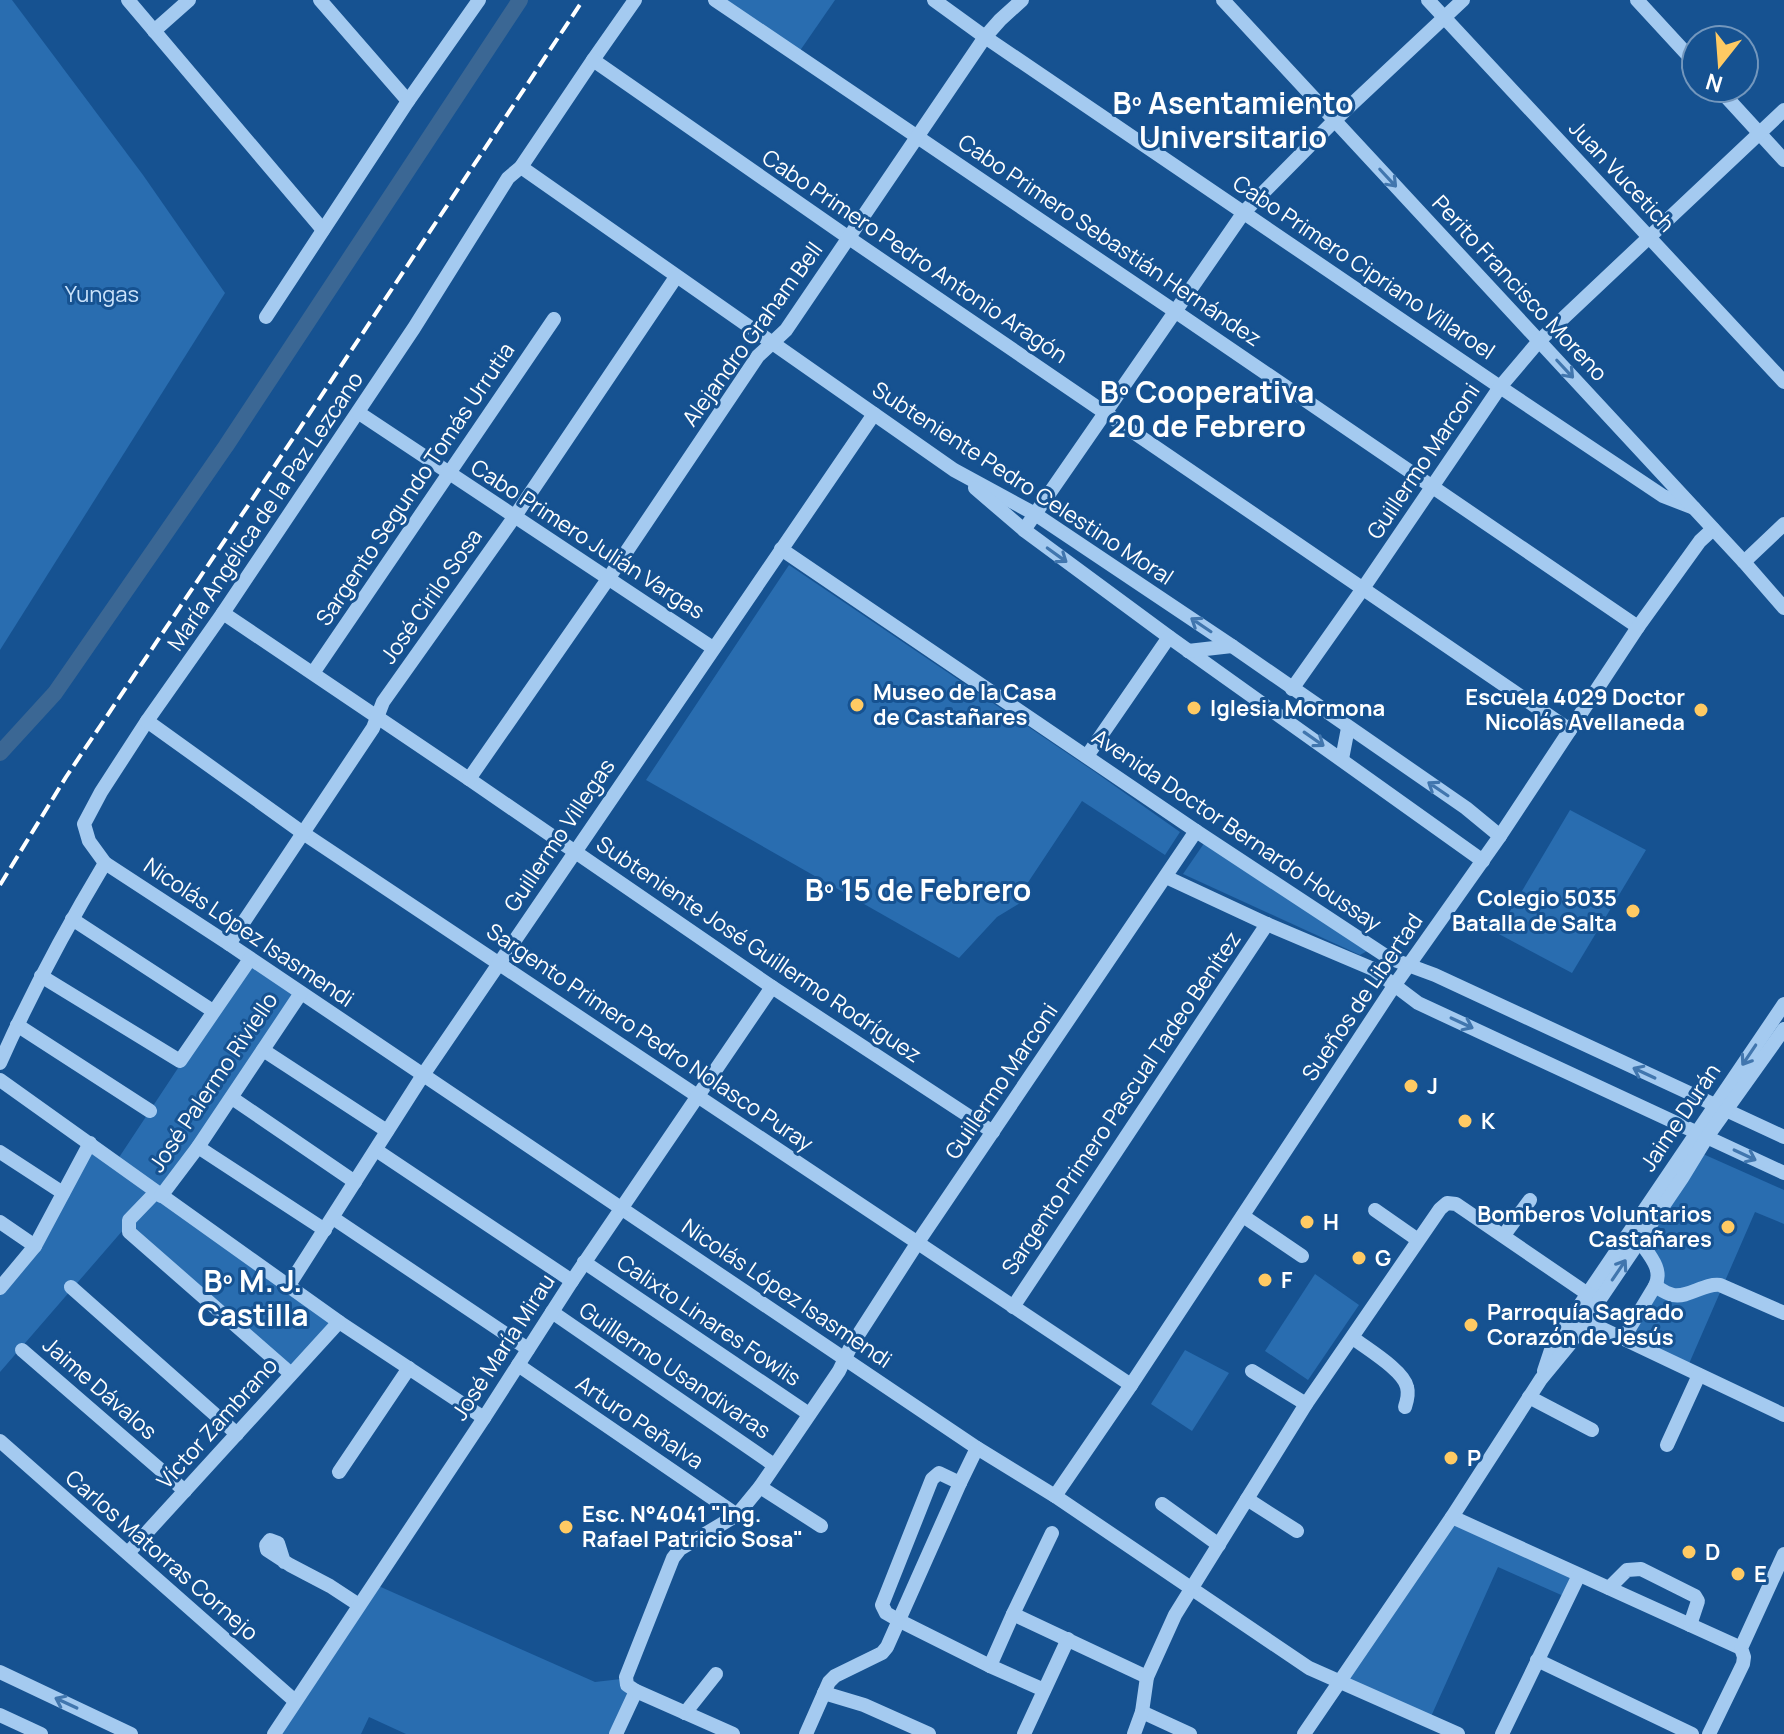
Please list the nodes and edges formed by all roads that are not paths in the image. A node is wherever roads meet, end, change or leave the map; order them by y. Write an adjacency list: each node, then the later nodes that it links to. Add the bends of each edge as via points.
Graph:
1 (128, 0): 14 (street)
2 (189, 0): 14 (street)
3 (320, 0): 18 (street)
4 (479, 0): 18 (street)
5 (635, 0): 17 (street, María Angélica de la Paz Lezcano)
6 (934, 0): 15 (street, Cabo Primero Cipriano Villaroel)
7 (1022, 0): 15 (street, Alejandro Graham Bell)
8 (1223, 0): 21 (street, Perito Francisco Moreno)
9 (1428, 0): 13 (street, Juan Vucetich)
10 (1463, 0): 13 (street)
11 (1637, 0): 16 (street)
12 (717, 1): 23 (street, Cabo Primero Sebastián Hernández)
13 (1444, 18): 21 (street); 28 (street, Juan Vucetich)
14 (154, 31): 27 (street)
15 (985, 37): 23 (street, Alejandro Graham Bell); 26 (street, Cabo Primero Cipriano Villaroel)
16 (1680, 47)
17 (593, 60): 25 (street, María Angélica de la Paz Lezcano); 29 (street, Cabo Primero Pedro Antonio Aragón)
18 (408, 101): 27 (street)
19 (1733, 104): 22 (street)
20 (1784, 110): 22 (street, Guillermo Marconi)
21 (1335, 120): 26 (street); 34 (street, Perito Francisco Moreno, one-way to 34)
22 (1759, 133): 24 (street); 28 (street, Guillermo Marconi)
23 (918, 137): 29 (street, Alejandro Graham Bell); 31 (street, Cabo Primero Sebastián Hernández)
24 (1784, 160)
25 (521, 167): 30 (street, Subteniente Pedro Celestino Moral); 38 (street, María Angélica de la Paz Lezcano, via 508,178)
26 (1244, 212): 31 (street); 37 (street, Cabo Primero Cipriano Villaroel)
27 (323, 230): 32 (street)
28 (1650, 237): 34 (street, Guillermo Marconi); 36 (street, Juan Vucetich)
29 (849, 238): 35 (street, Alejandro Graham Bell); 39 (street, Cabo Primero Pedro Antonio Aragón)
30 (676, 277): 35 (street, Subteniente Pedro Celestino Moral); 46 (street, José Cirilo Sosa)
31 (1176, 312): 39 (street); 43 (street, Cabo Primero Sebastián Hernández)
32 (266, 317)
33 (554, 319): 42 (street, Sargento Segundo Tomás Urrutia)
34 (1539, 341): 37 (street, Guillermo Marconi); 44 (street, Perito Francisco Moreno, one-way to 44)
35 (773, 342): 40 (street, Subteniente Pedro Celestino Moral); 52 (street, Alejandro Graham Bell, via 758,356)
36 (1784, 382)
37 (1500, 387): 43 (street, Guillermo Marconi); 44 (street, Cabo Primero Cipriano Villaroel, via 1663,496)
38 (359, 413): 42 (street, Cabo Primero Julián Vargas); 55 (street, María Angélica de la Paz Lezcano)
39 (1105, 413): 45 (street); 53 (street, Cabo Primero Pedro Antonio Aragón)
40 (874, 414): 41 (street, Subteniente Pedro Celestino Moral); 50 (street, Guillermo Villegas)
41 (954, 470): 45 (street, Subteniente Pedro Celestino Moral); 49 (street)
42 (450, 474): 46 (street, Cabo Primero Julián Vargas); 61 (street, Sargento Segundo Tomás Urrutia)
43 (1432, 487): 53 (street, Guillermo Marconi); 56 (street, Cabo Primero Sebastián Hernández)
44 (1694, 508): 48 (street, Perito Francisco Moreno)
45 (1035, 514): 49 (street); 58 (street, Subteniente Pedro Celestino Moral, one-way to 45)
46 (515, 516): 52 (street, Cabo Primero Julián Vargas); 63 (street, José Cirilo Sosa)
47 (1784, 524): 51 (street)
48 (1713, 529): 51 (street, Perito Francisco Moreno); 56 (street, Sueños de Libertad)
49 (1024, 530): 57 (street, one-way to 57)
50 (781, 549): 59 (street, Guillermo Villegas); 67 (street, Avenida Doctor Bernardo Houssay)
51 (1744, 562): 54 (street, Perito Francisco Moreno)
52 (608, 579): 59 (street, Cabo Primero Julián Vargas); 69 (street, Alejandro Graham Bell)
53 (1364, 587): 62 (street, Guillermo Marconi); 66 (street, Cabo Primero Pedro Antonio Aragón)
54 (1784, 608)
55 (223, 613): 61 (street, Subteniente José Guillermo Rodríguez); 64 (street, María Angélica de la Paz Lezcano)
56 (1638, 627): 66 (street, Sueños de Libertad)
57 (1169, 637): 60 (street); 67 (street)
58 (1232, 646): 60 (street); 62 (street, Subteniente Pedro Celestino Moral)
59 (713, 648): 73 (street, Guillermo Villegas)
60 (1188, 651): 68 (street, one-way to 68)
61 (313, 673): 63 (street, Subteniente José Guillermo Rodríguez)
62 (1292, 689): 65 (street, Subteniente Pedro Celestino Moral)
63 (378, 716): 69 (street, Subteniente José Guillermo Rodríguez); 71 (street, José Cirilo Sosa)
64 (147, 721): 71 (street, Sargento Primero Pedro Nolasco Puray); 75 (street, María Angélica de la Paz Lezcano, via 84,824)
65 (1348, 728): 68 (street); 72 (street, Subteniente Pedro Celestino Moral, one-way to 65)
66 (1570, 730): 72 (street, Sueños de Libertad)
67 (1087, 756): 70 (street, Avenida Doctor Bernardo Houssay)
68 (1342, 759): 74 (street)
69 (469, 779): 73 (street, Subteniente José Guillermo Rodríguez)
70 (1196, 831): 76 (street, Guillermo Marconi); 82 (street, Avenida Doctor Bernardo Houssay, via 1389,958)
71 (303, 833): 79 (street, José Cirilo Sosa); 81 (street, Sargento Primero Pedro Nolasco Puray)
72 (1500, 836): 74 (street, Sueños de Libertad)
73 (573, 852): 81 (street, Guillermo Villegas); 85 (street, Subteniente José Guillermo Rodríguez)
74 (1483, 861): 82 (street, Sueños de Libertad)
75 (105, 863): 77 (street); 79 (street, Nicolás López Isasmendi)
76 (1166, 877): 78 (street, Avenida Doctor Bernardo Houssay); 100 (street, Guillermo Marconi)
77 (72, 919): 83 (street); 88 (street)
78 (1267, 924): 84 (street, Avenida Doctor Bernardo Houssay, via 1373,969); 130 (street, Sargento Primero Pascual Tadeo Benítez)
79 (229, 944): 80 (street, Nicolás López Isasmendi)
80 (250, 959): 86 (street, Nicolás López Isasmendi); 88 (street)
81 (499, 963): 93 (street, Guillermo Villegas); 95 (street, Sargento Primero Pedro Nolasco Puray)
82 (1409, 965): 84 (street, Sueños de Libertad); 97 (street, Avenida Doctor Bernardo Houssay, one-way to 82)
83 (41, 976): 88 (street, via 180,1061); 89 (street)
84 (1394, 986): 101 (street, Avenida Doctor Bernardo Houssay, one-way to 101, via 1418,1003); 114 (street, Sueños de Libertad)
85 (772, 987): 95 (street, José María Mirau); 100 (street, Subteniente José Guillermo Rodríguez)
86 (301, 993): 91 (street, José Palermo Riviello); 93 (street, Nicolás López Isasmendi)
87 (1784, 1004): 97 (street, Jaime Durán, one-way to 97)
88 (213, 1011)
89 (17, 1025): 92 (street); 98 (street)
90 (1784, 1029): 97 (street, Jaime Durán)
91 (263, 1050): 96 (street, José Palermo Riviello); 99 (street)
92 (0, 1063)
93 (423, 1075): 99 (street, Guillermo Villegas); 112 (street, Nicolás López Isasmendi)
94 (0, 1080): 103 (street)
95 (699, 1096): 112 (street, José María Mirau); 120 (street, Sargento Primero Pedro Nolasco Puray)
96 (232, 1098): 104 (street, José Palermo Riviello); 108 (street)
97 (1721, 1108): 101 (street, Jaime Durán); 102 (street, Avenida Doctor Bernardo Houssay)
98 (150, 1111)
99 (387, 1131): 105 (street, Guillermo Villegas)
100 (993, 1132): 120 (street, Guillermo Marconi)
101 (1702, 1135): 107 (street, Avenida Doctor Bernardo Houssay, one-way to 107); 119 (street, Jaime Durán, via 1682,1178); 129 (street, Jaime Durán)
102 (1784, 1137)
103 (90, 1143): 109 (street); 110 (street)
104 (198, 1147): 110 (street, José Palermo Riviello); 116 (street)
105 (376, 1150): 108 (street, Guillermo Villegas); 124 (street)
106 (0, 1152): 109 (street)
107 (1784, 1173)
108 (355, 1182): 116 (street, Guillermo Villegas)
109 (63, 1193): 121 (street)
110 (158, 1194): 125 (street); 143 (street, José Palermo Riviello, via 129,1220 129,1232)
111 (1530, 1200): 117 (street)
112 (620, 1208): 123 (street, José María Mirau); 139 (street, Nicolás López Isasmendi)
113 (1375, 1210): 118 (street)
114 (1243, 1216): 122 (street); 146 (street, Sueños de Libertad)
115 (0, 1222): 121 (street)
116 (329, 1224): 125 (street, Guillermo Villegas); 137 (street)
117 (1504, 1235): 118 (street, via 1447,1203); 129 (street)
118 (1418, 1240): 135 (street)
119 (1639, 1240): 126 (street, via 1657,1268); 129 (street, Jaime Durán, one-way to 119)
120 (918, 1242): 130 (street, Sargento Primero Pedro Nolasco Puray); 139 (street, Guillermo Marconi)
121 (35, 1246): 128 (street)
122 (1302, 1256)
123 (584, 1262): 124 (street, José María Mirau); 150 (street, Calixto Linares Fowlis)
124 (572, 1281): 131 (street, José María Mirau)
125 (289, 1285): 134 (street)
126 (1655, 1286): 132 (street, via 1678,1296 1720,1285); 136 (street)
127 (71, 1287): 154 (street)
128 (0, 1288)
129 (1593, 1298): 133 (street, Jaime Durán); 145 (street, Jaime Durán, via 1551,1350)
130 (1013, 1307): 146 (street, Sargento Primero Pedro Nolasco Puray)
131 (552, 1312): 137 (street, José María Mirau); 158 (street, Guillermo Usandivaras)
132 (1784, 1313)
133 (1586, 1321): 136 (street); 145 (street, Jaime Durán)
134 (339, 1322): 141 (street); 143 (street, Víctor Zambrano)
135 (1353, 1338): 148 (street); 149 (street, via 1401,1374 1407,1385)
136 (1623, 1339): 144 (street)
137 (528, 1349): 140 (street, José María Mirau)
138 (22, 1350): 162 (street, Jaime Dávalos)
139 (844, 1357): 150 (street, Guillermo Marconi); 157 (street, Nicolás López Isasmendi)
140 (518, 1365): 152 (street, José María Mirau); 166 (street, Arturo Peñalva)
141 (409, 1368): 152 (street); 159 (street)
142 (1252, 1371): 148 (street)
143 (290, 1373): 154 (street, Víctor Zambrano)
144 (1699, 1375): 151 (street); 156 (street)
145 (1541, 1379): 147 (street, Jaime Durán)
146 (1131, 1385): 163 (street, Sueños de Libertad)
147 (1529, 1397): 153 (street); 167 (street, Jaime Durán)
148 (1306, 1404): 164 (street)
149 (1405, 1407)
150 (809, 1414): 158 (street, Guillermo Marconi)
151 (1784, 1415)
152 (484, 1418): 179 (street, José María Mirau)
153 (1592, 1430)
154 (237, 1434): 162 (street, Víctor Zambrano)
155 (0, 1441): 172 (street, Carlos Matorras Cornejo)
156 (1667, 1445)
157 (977, 1448): 160 (street); 163 (street, Nicolás López Isasmendi)
158 (774, 1465): 161 (street, Guillermo Marconi)
159 (339, 1472)
160 (960, 1483): 181 (street); 181 (street, via 939,1473 932,1479 882,1605)
161 (760, 1487): 166 (street, Guillermo Marconi); 168 (street)
162 (185, 1491): 172 (street, Víctor Zambrano)
163 (1055, 1496): 177 (street, Nicolás López Isasmendi)
164 (1247, 1499): 169 (street); 171 (street)
165 (1162, 1504): 171 (street)
166 (737, 1515): 192 (street, Guillermo Marconi, via 673,1558 626,1677)
167 (1452, 1517): 175 (street); 190 (street, Jaime Durán)
168 (821, 1526)
169 (1297, 1531)
170 (1052, 1533): 180 (street)
171 (1219, 1545): 177 (street)
172 (128, 1553): 194 (street, Carlos Matorras Cornejo)
173 (1784, 1554): 176 (street)
174 (284, 1562): 179 (street)
175 (1579, 1575): 178 (street); 185 (street)
176 (1779, 1579): 184 (street)
177 (1192, 1588): 189 (street); 190 (street, Nicolás López Isasmendi, via 1309,1668)
178 (1609, 1588): 182 (street); 182 (street, via 1627,1570 1641,1569 1695,1596)
179 (359, 1605): 194 (street, José María Mirau)
180 (1013, 1614): 183 (street); 186 (street)
181 (900, 1621): 186 (street); 193 (street, via 882,1653 835,1676)
182 (1690, 1625): 184 (street)
183 (1068, 1639): 189 (street); 191 (street)
184 (1741, 1648): 212 (street, via 1743,1664)
185 (1537, 1660): 210 (street); 211 (street)
186 (990, 1666): 191 (street)
187 (0, 1672): 200 (street, one-way to 187)
188 (716, 1674): 196 (street)
189 (1147, 1677): 195 (street)
190 (1340, 1681): 208 (street, Jaime Durán); 209 (street, Nicolás López Isasmendi)
191 (1044, 1690): 205 (street)
192 (636, 1691): 196 (street); 202 (street)
193 (824, 1693): 203 (street); 204 (street)
194 (295, 1701): 201 (street, José María Mirau)
195 (1142, 1712): 206 (street); 207 (street)
196 (685, 1713): 198 (street)
197 (0, 1715): 199 (street)
198 (728, 1733)
199 (41, 1734)
200 (131, 1734)
201 (274, 1734)
202 (616, 1734)
203 (806, 1734)
204 (929, 1734)
205 (1024, 1734)
206 (1134, 1734)
207 (1190, 1734)
208 (1304, 1734)
209 (1458, 1734)
210 (1502, 1734)
211 (1692, 1734)
212 (1709, 1734)

